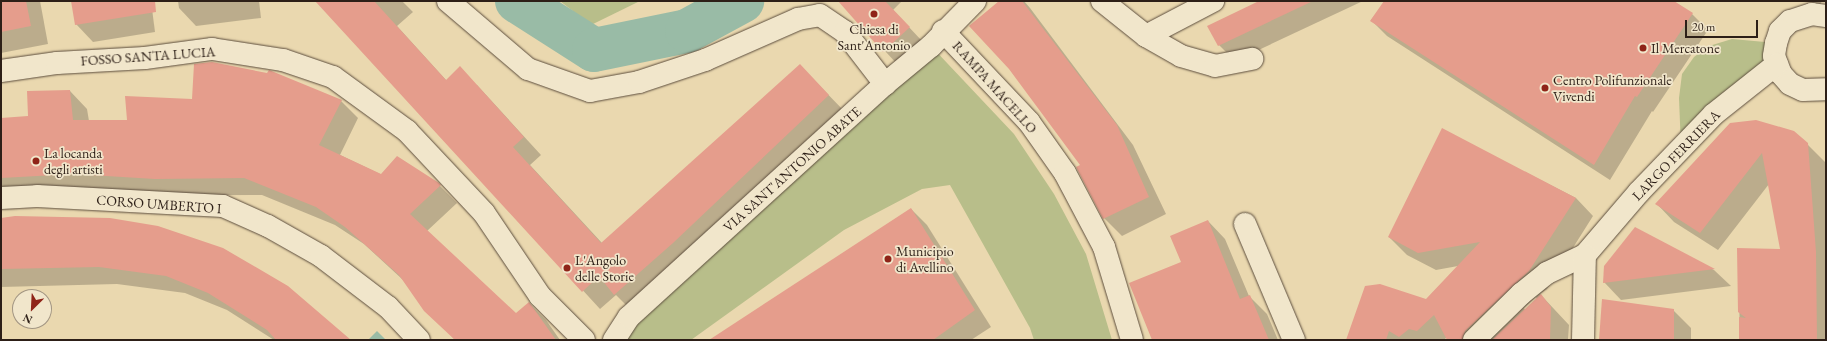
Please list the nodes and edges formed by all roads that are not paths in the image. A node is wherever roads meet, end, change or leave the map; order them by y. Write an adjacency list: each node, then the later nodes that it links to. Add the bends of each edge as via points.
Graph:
1 (448, 1): 11 (street, via 528,69 590,91 639,82 705,60 798,19 820,16 845,32)
2 (975, 1): 6 (street, VIA SANT'ANTONIO ABATE)
3 (1102, 1): 7 (street)
4 (1213, 1): 7 (street)
5 (1826, 16): 9 (street, via 1812,14 1790,21 1780,31 1776,43)
6 (943, 31): 11 (street, VIA SANT'ANTONIO ABATE, via 931,46); 19 (street, RAMPA MACELLO, via 1029,122 1064,172 1104,247)
7 (1146, 36): 8 (street, via 1181,56 1215,66)
8 (1252, 59)
9 (1777, 64): 12 (street, via 1781,74 1790,84 1803,90); 15 (street, LARGO FERRIERA, via 1714,114 1639,192)
10 (1, 70): 17 (street, FOSSO SANTA LUCIA, via 57,63 145,58 212,49 283,60 333,76 407,131 484,213 540,296)
11 (885, 84): 18 (street, VIA SANT'ANTONIO ABATE, via 629,317)
12 (1826, 89)
13 (1, 198): 16 (street, CORSO UMBERTO I, via 37,196 223,206 268,226 321,256 388,306)
14 (1245, 224): 20 (street)
15 (1584, 255): 21 (street, via 1547,273 1521,294); 22 (street)
16 (419, 340)
17 (584, 340)
18 (614, 340)
19 (1132, 340)
20 (1294, 340)
21 (1474, 340)
22 (1583, 340)

